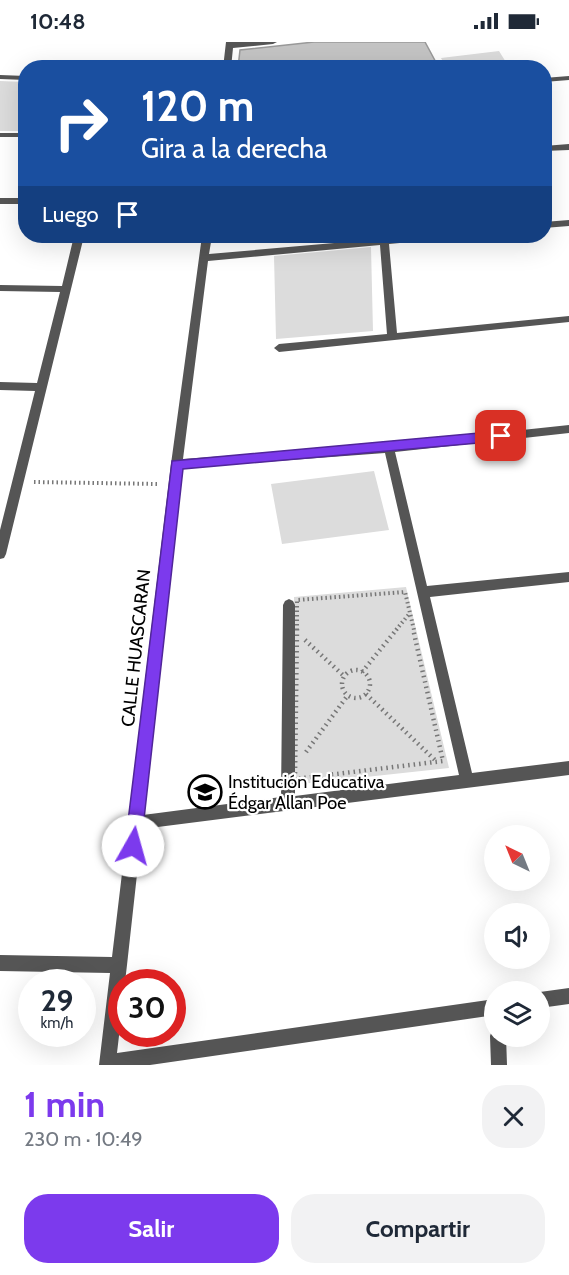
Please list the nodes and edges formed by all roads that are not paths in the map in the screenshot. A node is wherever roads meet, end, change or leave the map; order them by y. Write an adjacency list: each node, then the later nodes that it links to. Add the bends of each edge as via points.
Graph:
1 (273, 42): 2 (street)
2 (230, 44): 3 (street)
3 (228, 60)
4 (0, 77): 5 (street)
5 (18, 78)
6 (569, 78): 7 (street)
7 (552, 79)
8 (0, 135): 9 (street)
9 (18, 135)
10 (569, 147): 11 (street)
11 (552, 148)
12 (0, 201): 13 (street)
13 (18, 201)
14 (569, 223): 15 (street)
15 (552, 224)
16 (77, 243): 22 (street)
17 (206, 243): 20 (street, CALLE HUASCARAN)
18 (339, 243): 20 (street)
19 (384, 243): 24 (street)
20 (204, 258): 30 (street, CALLE HUASCARAN)
21 (0, 288): 22 (street)
22 (66, 290): 27 (street)
23 (569, 319): 24 (street)
24 (392, 336): 25 (street)
25 (279, 348)
26 (0, 386): 27 (street)
27 (41, 387): 31 (street)
28 (569, 429): 29 (street)
29 (389, 448): 30 (street); 33 (street)
30 (177, 465): 38 (street, CALLE HUASCARAN)
31 (0, 554)
32 (569, 577): 33 (street)
33 (422, 592): 36 (street)
34 (289, 605): 37 (street)
35 (569, 768): 36 (street)
36 (467, 781): 37 (street)
37 (288, 804): 38 (street)
38 (136, 823): 40 (street, CALLE HUASCARAN)
39 (0, 963): 40 (street)
40 (119, 965): 45 (street, CALLE HUASCARAN)
41 (569, 996): 42 (street)
42 (550, 999)
43 (484, 1009): 45 (street)
44 (498, 1047): 46 (street)
45 (107, 1064)
46 (499, 1065)

